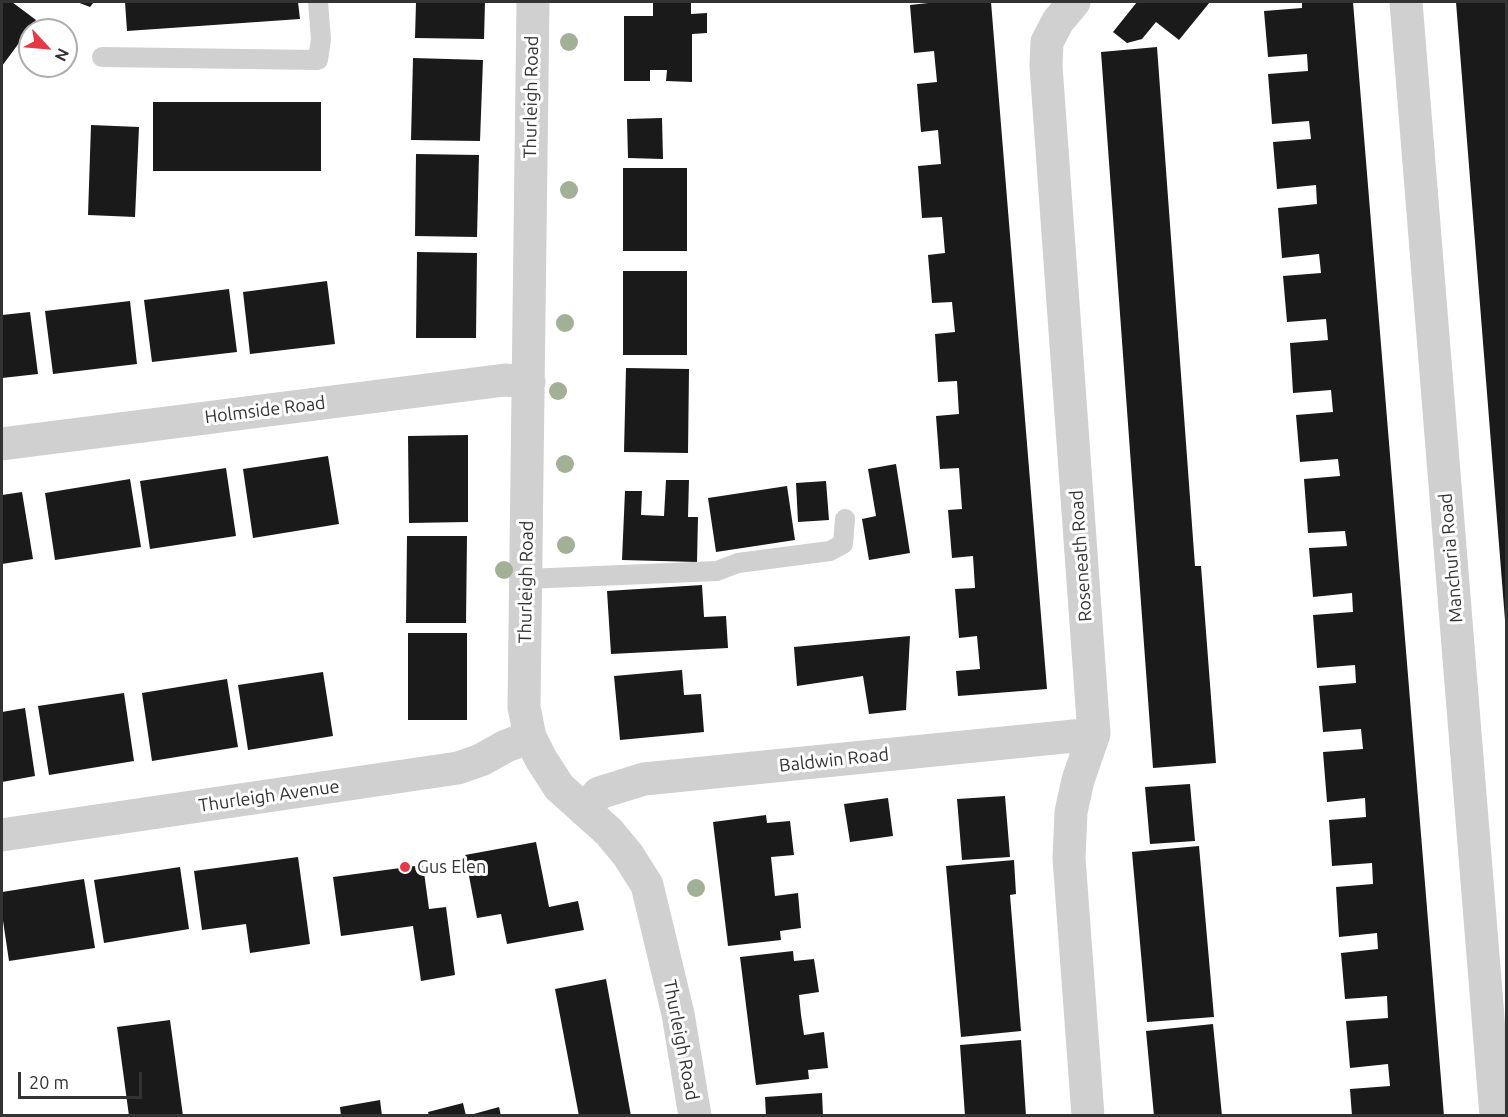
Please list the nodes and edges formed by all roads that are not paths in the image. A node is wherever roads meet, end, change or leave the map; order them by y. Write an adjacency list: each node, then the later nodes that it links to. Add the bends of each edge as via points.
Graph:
1 (318, 2): 5 (lane, via 318,60)
2 (533, 2): 6 (street, Thurleigh Road)
3 (1074, 2): 10 (street, Roseneath Road, via 1047,42 1046,66)
4 (1406, 2): 16 (street, Manchuria Road)
5 (102, 57)
6 (529, 382): 7 (street, Holmside Road, via 505,380); 9 (street, Thurleigh Road)
7 (2, 444)
8 (844, 519): 9 (lane, via 843,544 830,551 738,563 717,571)
9 (526, 579): 11 (street, Thurleigh Road, via 524,706)
10 (1094, 734): 12 (street, Baldwin Road, via 644,779 599,793); 15 (street, Roseneath Road, via 1071,812 1069,858)
11 (530, 737): 12 (street, Thurleigh Road, via 559,787); 13 (street, Thurleigh Avenue, via 458,768)
12 (584, 810): 14 (street, Thurleigh Road, via 616,840 647,885 678,1014)
13 (2, 835)
14 (695, 1116)
15 (1088, 1116)
16 (1496, 1116)

